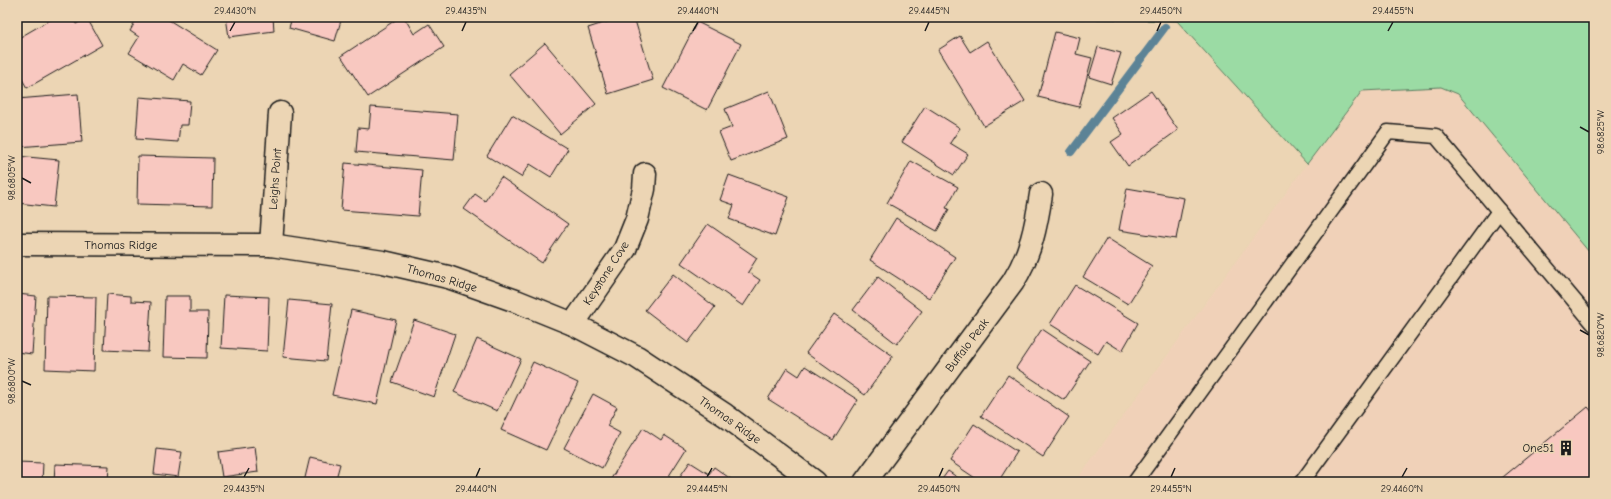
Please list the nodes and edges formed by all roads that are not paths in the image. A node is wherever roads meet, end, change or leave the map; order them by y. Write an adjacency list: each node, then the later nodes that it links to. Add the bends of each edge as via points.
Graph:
1 (280, 113): 6 (street, Leighs Point)
2 (645, 174): 7 (street, Keystone Cove, via 637,219 625,249)
3 (1041, 194): 10 (street, Buffalo Peak, via 1031,246 1013,282)
4 (1499, 211): 8 (lane); 11 (lane, via 1436,136 1388,132); 12 (lane)
5 (17, 244): 6 (street, Thomas Ridge)
6 (271, 245): 7 (street, Thomas Ridge, via 383,262 448,276)
7 (573, 324): 9 (street, Thomas Ridge, via 644,361 725,415)
8 (1594, 324)
9 (815, 482)
10 (865, 482)
11 (1135, 482)
12 (1302, 482)

